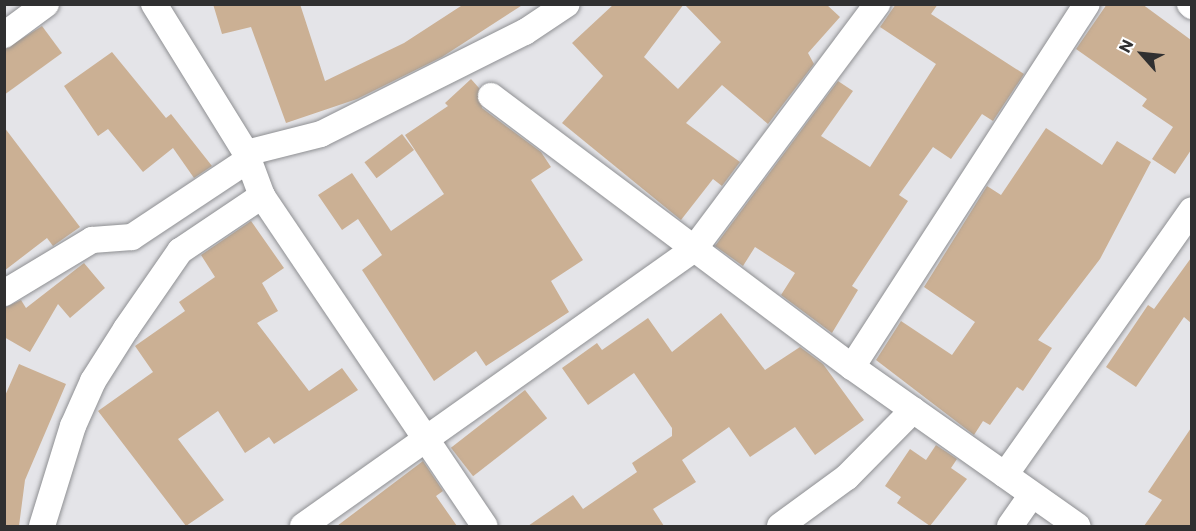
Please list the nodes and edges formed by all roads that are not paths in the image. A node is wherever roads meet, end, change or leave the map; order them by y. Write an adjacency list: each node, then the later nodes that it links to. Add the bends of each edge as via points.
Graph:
1 (46, 4): 6 (street)
2 (154, 4): 8 (street)
3 (567, 4): 8 (street, via 525,32 321,134)
4 (877, 4): 11 (street)
5 (1087, 4): 13 (street)
6 (4, 35)
7 (491, 96): 11 (street)
8 (247, 157): 9 (street); 12 (street, via 132,237 92,240)
9 (262, 196): 15 (street); 18 (street, via 180,250 126,329 93,381 73,426)
10 (1191, 210): 16 (street)
11 (694, 249): 13 (street); 15 (street)
12 (4, 293)
13 (852, 367): 14 (street)
14 (913, 410): 16 (street); 21 (street, via 847,477)
15 (427, 443): 19 (street); 20 (street)
16 (1005, 475): 17 (street)
17 (1032, 495): 22 (street); 23 (street)
18 (42, 526)
19 (303, 526)
20 (485, 526)
21 (780, 526)
22 (1010, 526)
23 (1077, 526)

